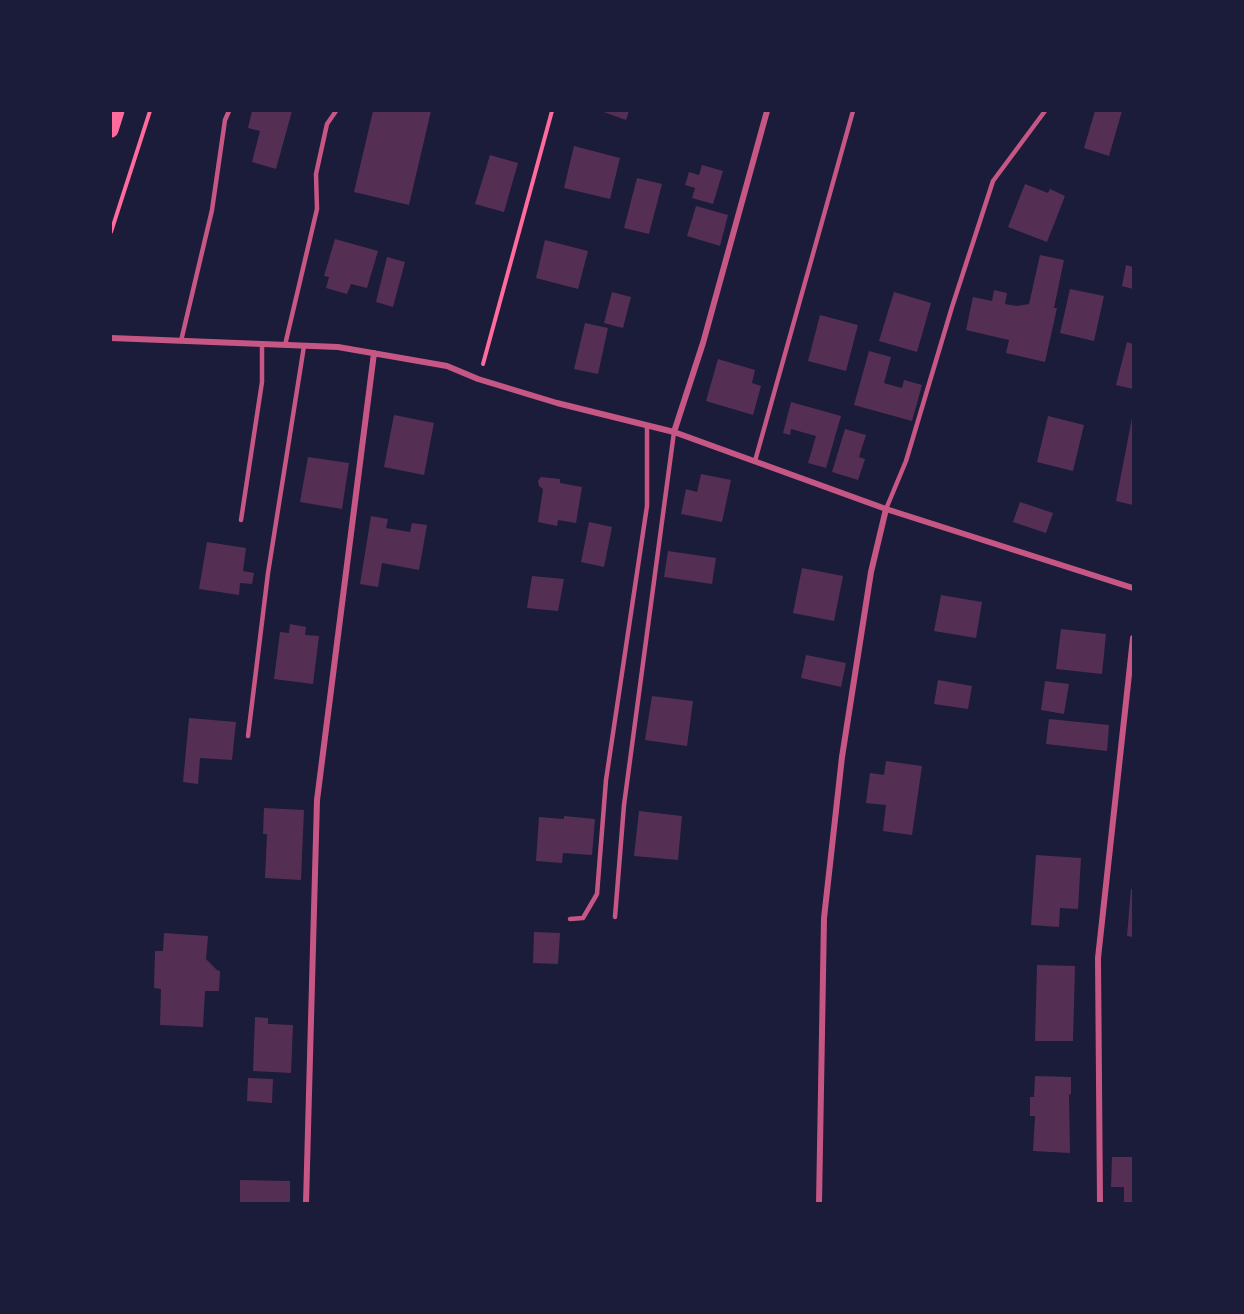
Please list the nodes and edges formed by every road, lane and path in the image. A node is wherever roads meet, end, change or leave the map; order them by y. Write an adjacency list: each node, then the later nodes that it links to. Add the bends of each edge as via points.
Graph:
1 (117, 111): 9 (main road)
2 (150, 111): 10 (path)
3 (229, 111): 12 (lane, via 212,210)
4 (336, 111): 14 (lane, via 327,124 316,174 317,209)
5 (552, 111): 17 (path)
6 (767, 111): 19 (street, via 703,343)
7 (853, 111): 20 (lane)
8 (1045, 111): 21 (lane, via 993,181 906,461)
9 (111, 130)
10 (111, 232)
11 (111, 338): 12 (street)
12 (181, 341): 13 (street)
13 (262, 344): 14 (street); 22 (lane, via 262,382)
14 (285, 345): 15 (street)
15 (304, 346): 16 (street); 25 (lane, via 268,573)
16 (374, 353): 17 (street, via 447,366); 28 (street, via 317,800)
17 (478, 379): 18 (street)
18 (647, 425): 19 (street); 27 (lane, via 647,506 606,780 597,894 583,918)
19 (674, 432): 20 (street); 26 (lane, via 624,805)
20 (755, 461): 21 (street)
21 (886, 509): 23 (street); 29 (street, via 871,572 842,757 824,918)
22 (241, 520)
23 (1133, 588)
24 (1133, 638): 30 (street, via 1098,958)
25 (248, 736)
26 (615, 917)
27 (570, 919)
28 (306, 1203)
29 (819, 1203)
30 (1100, 1203)

